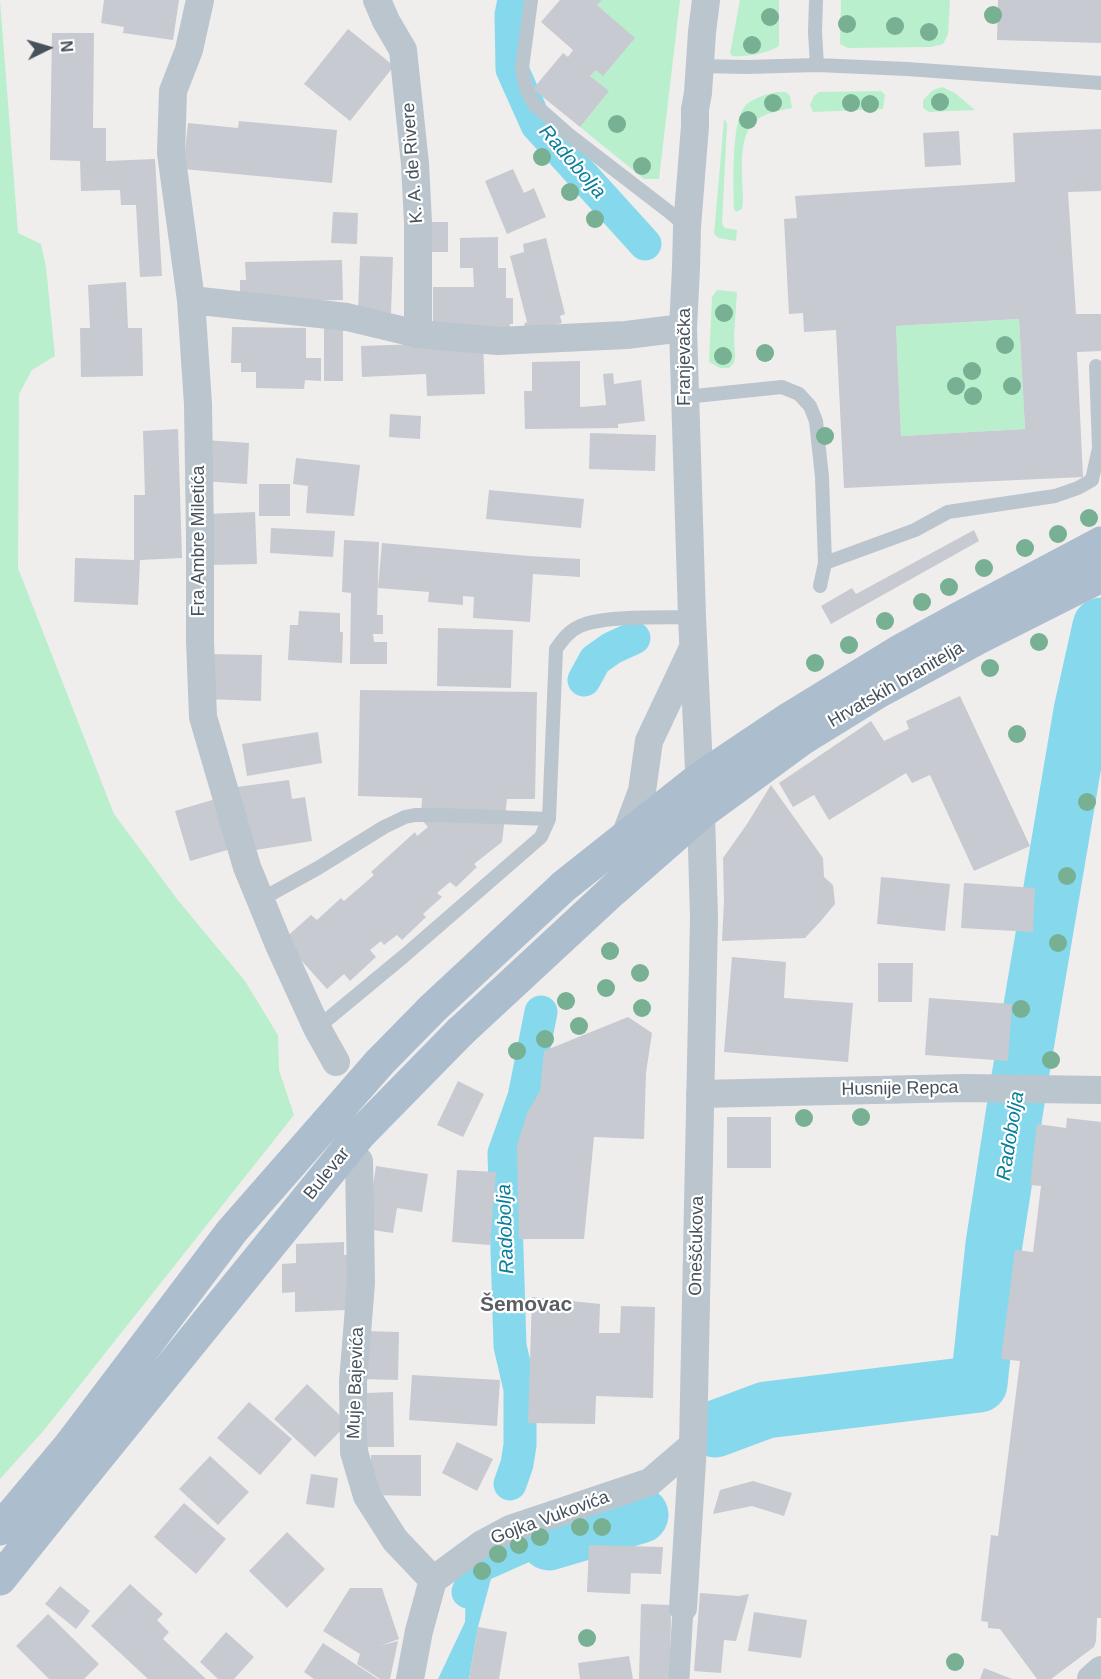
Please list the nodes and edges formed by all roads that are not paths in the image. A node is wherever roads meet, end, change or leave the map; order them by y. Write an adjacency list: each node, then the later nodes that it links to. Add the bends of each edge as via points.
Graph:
1 (200, 0): 10 (street, Fra Ambre Miletića, via 189,50 173,92 171,143)
2 (377, 0): 12 (street, K. A. de Rivere, via 403,50 415,164)
3 (531, 0): 9 (lane, via 522,68 534,104)
4 (706, 0): 7 (street, Franjevačka)
5 (816, 0): 6 (lane)
6 (817, 65): 7 (lane); 8 (lane)
7 (699, 66): 9 (street, Franjevačka)
8 (1101, 83)
9 (687, 228): 11 (street, Franjevačka)
10 (191, 300): 12 (street, via 347,317); 24 (street, Fra Ambre Miletića, via 198,404 203,717)
11 (683, 328): 12 (street, via 498,341); 14 (street, Franjevačka)
12 (418, 333)
13 (1096, 366): 16 (lane, via 1099,448 1092,480 1055,496 948,512 915,530)
14 (685, 397): 16 (lane, via 782,387 799,394 810,406 816,421 822,477); 18 (street, Franjevačka)
15 (1097, 556): 20 (main road, via 898,652); 21 (main road, Hrvatskih branitelja, via 982,636 878,692 802,739)
16 (825, 563): 17 (lane)
17 (820, 586)
18 (692, 617): 19 (street, Franjevačka); 22 (lane, via 597,621 565,635 556,649)
19 (693, 648): 20 (street, Franjevačka); 23 (street, Franjevačka, via 649,741 642,791)
20 (699, 779): 21 (street, Franjevačka); 23 (main road)
21 (701, 813): 28 (street, Oneščukova, via 704,918); 32 (main road, Bulevar, bridge, via 459,1032 359,1135)
22 (549, 819): 24 (lane, via 405,817); 25 (lane, via 541,837)
23 (624, 839): 31 (main road, bridge, via 564,886 433,1008 344,1103 232,1231 71,1444)
24 (260, 900): 25 (street, Fra Ambre Miletića)
25 (317, 1028): 26 (street, Fra Ambre Miletića)
26 (336, 1062)
27 (1101, 1090): 28 (street, Husnije Repca, via 964,1088)
28 (700, 1094): 30 (street, Oneščukova)
29 (359, 1161): 33 (street, Muje Bajevića, via 362,1283 353,1382 354,1452 367,1496 395,1540)
30 (693, 1445): 33 (street, Gojka Vukovića, via 650,1482 510,1529); 34 (street, Oneščukova)
31 (0, 1529)
32 (0, 1579)
33 (433, 1580): 36 (street)
34 (683, 1608): 37 (street, Oneščukova)
35 (1101, 1670): 38 (street)
36 (410, 1679)
37 (679, 1679)
38 (1091, 1679)

